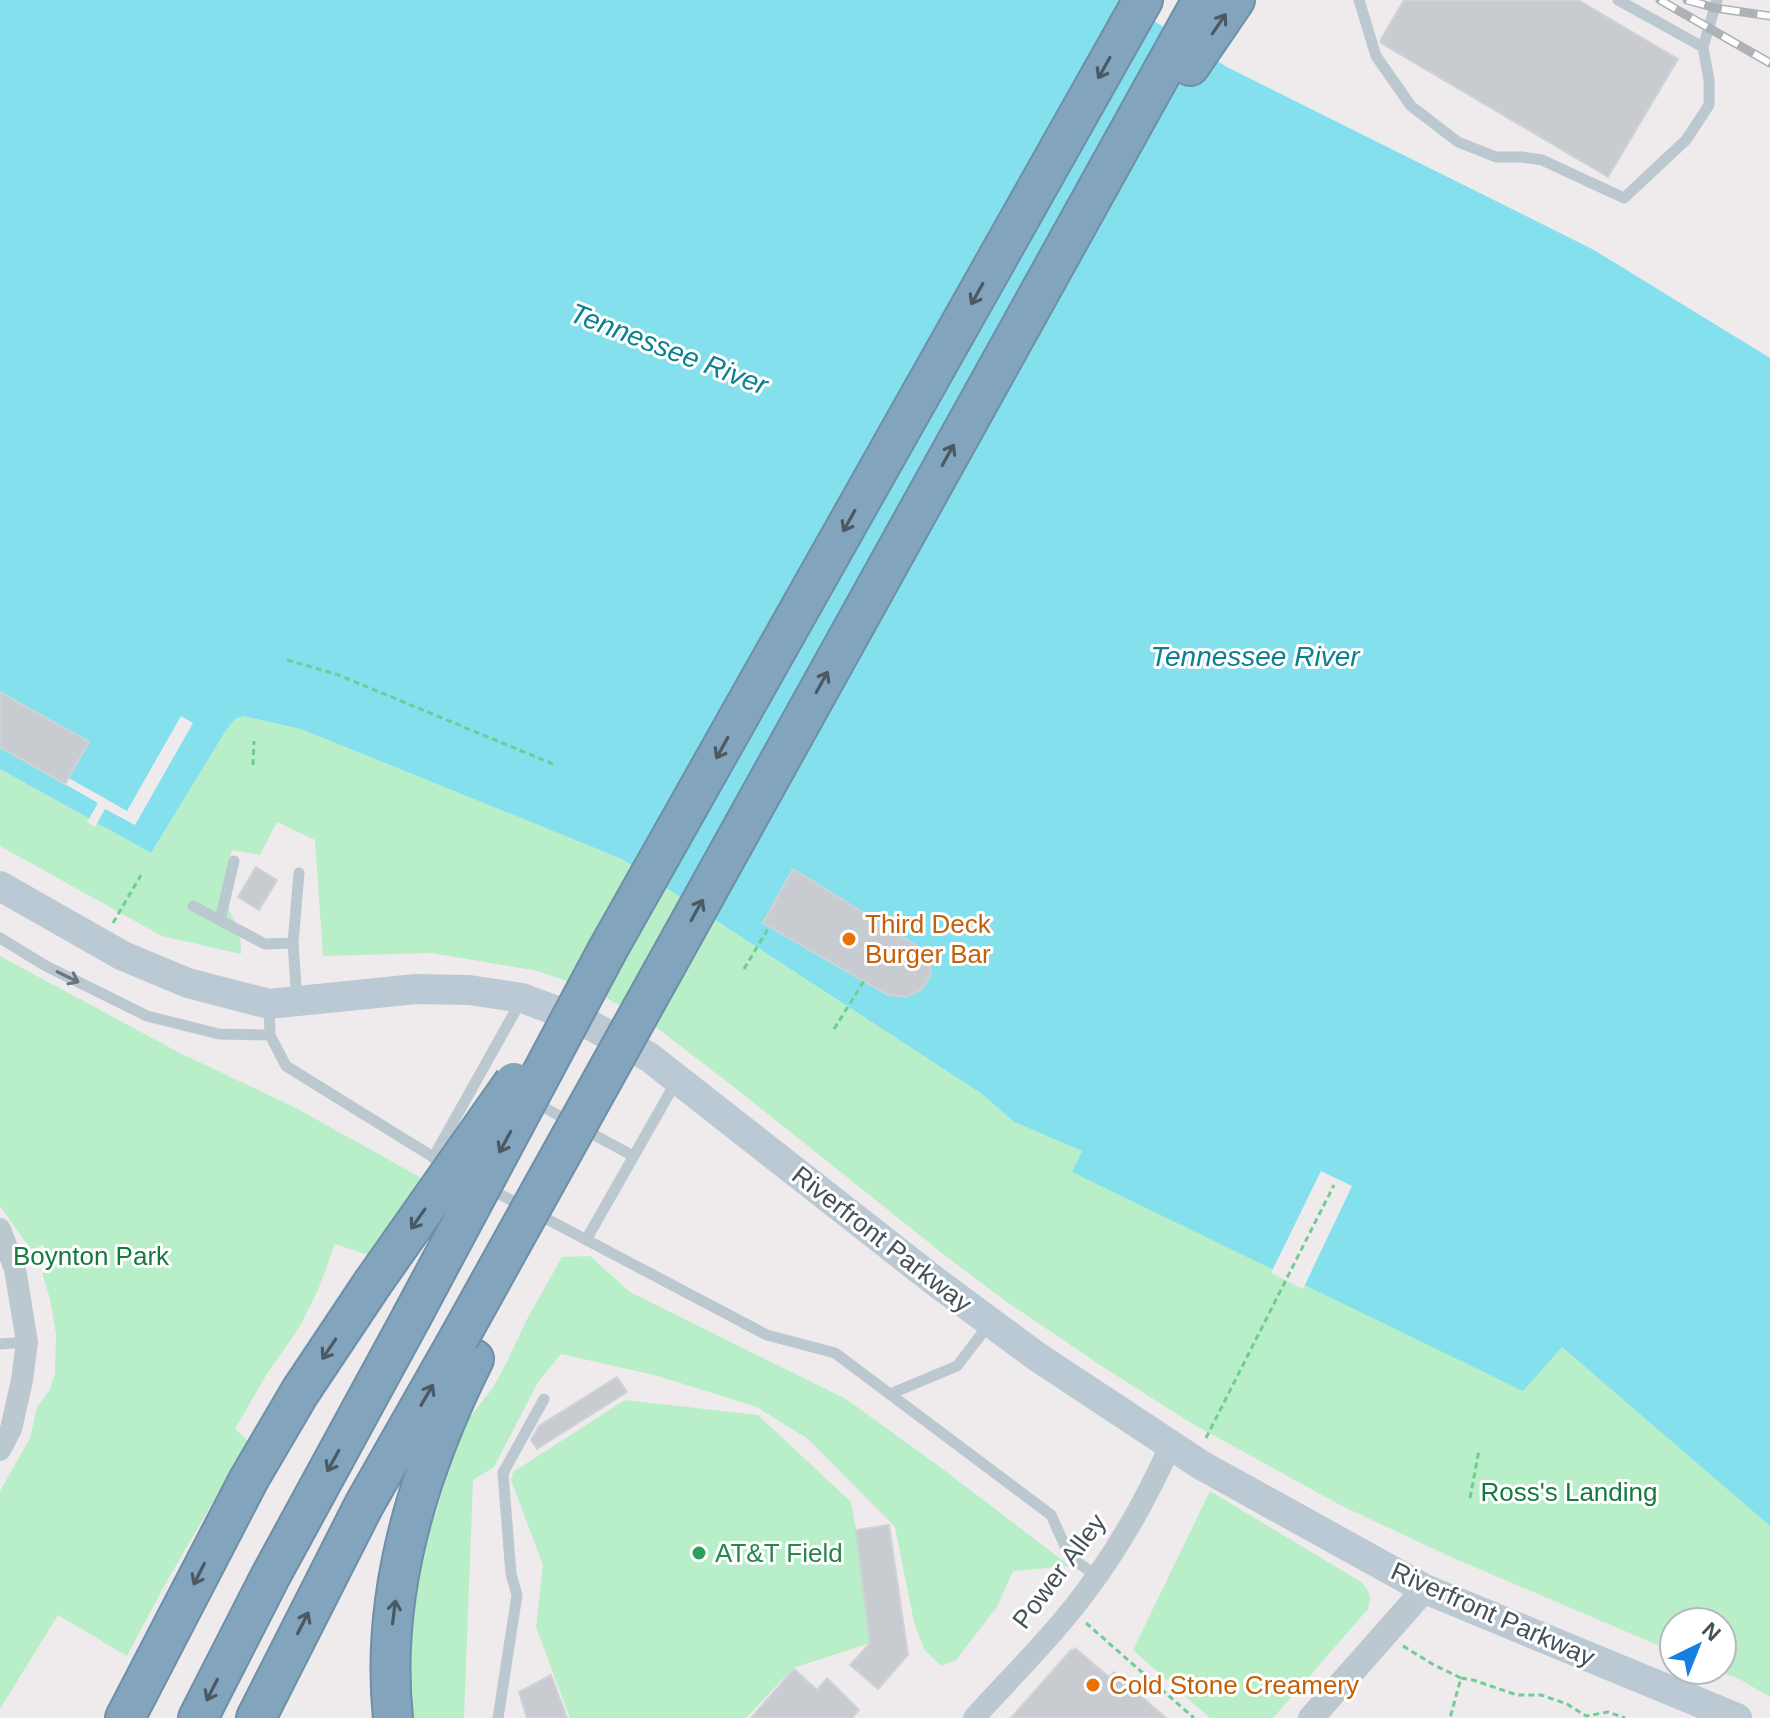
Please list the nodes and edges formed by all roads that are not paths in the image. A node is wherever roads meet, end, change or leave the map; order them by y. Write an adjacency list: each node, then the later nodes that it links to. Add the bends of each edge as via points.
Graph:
1 (1143, 0): 16 (highway, one-way to 16)
2 (1202, 0): 8 (highway)
3 (1235, 0): 8 (highway, one-way to 3)
4 (1359, 0): 7 (lane, via 1376,56 1393,81 1411,106 1458,142 1496,157 1542,160 1624,198 1686,140 1709,105)
5 (1618, 0): 7 (lane)
6 (1717, 0): 7 (lane)
7 (1703, 47)
8 (1049, 273): 30 (highway, one-way to 8, bridge, via 659,978)
9 (234, 861): 13 (lane)
10 (299, 873): 15 (lane)
11 (0, 886): 18 (main road, Riverfront Parkway, via 123,956 188,983)
12 (193, 906): 13 (lane)
13 (220, 920): 15 (lane, via 265,944)
14 (0, 938): 19 (lane, one-way to 19, via 147,1016 219,1034)
15 (293, 943): 18 (lane)
16 (608, 949): 39 (highway, one-way to 39, bridge, via 300,1392); 40 (highway, one-way to 40, bridge)
17 (522, 998): 18 (main road, Riverfront Parkway, via 416,989); 20 (lane); 21 (main road, Riverfront Parkway, via 579,1019 649,1057)
18 (283, 1003): 19 (lane)
19 (270, 1035): 23 (lane, via 286,1066)
20 (481, 1073): 22 (lane); 23 (lane)
21 (677, 1079): 22 (lane); 28 (main road, Riverfront Parkway)
22 (633, 1156): 27 (lane)
23 (433, 1158): 24 (lane)
24 (461, 1173)
25 (475, 1180): 27 (lane)
26 (0, 1229): 29 (street, via 15,1269)
27 (586, 1240): 32 (lane, via 767,1335 835,1353)
28 (990, 1322): 32 (lane, via 957,1366); 34 (main road, Riverfront Parkway)
29 (27, 1342): 31 (lane); 35 (street, via 11,1429)
30 (470, 1343): 38 (highway, one-way to 30, via 399,1570); 41 (highway, one-way to 30, via 364,1505)
31 (0, 1344)
32 (890, 1394): 36 (lane, via 1051,1515 1070,1557)
33 (544, 1399): 42 (lane, via 503,1473 517,1595)
34 (1170, 1446): 36 (street, Power Alley); 37 (main road, Riverfront Parkway)
35 (0, 1450)
36 (1097, 1576): 43 (street, Power Alley)
37 (1425, 1589): 44 (street); 45 (main road, Riverfront Parkway)
38 (390, 1707)
39 (125, 1718)
40 (198, 1718)
41 (256, 1718)
42 (498, 1718)
43 (974, 1718)
44 (1311, 1718)
45 (1737, 1718)

